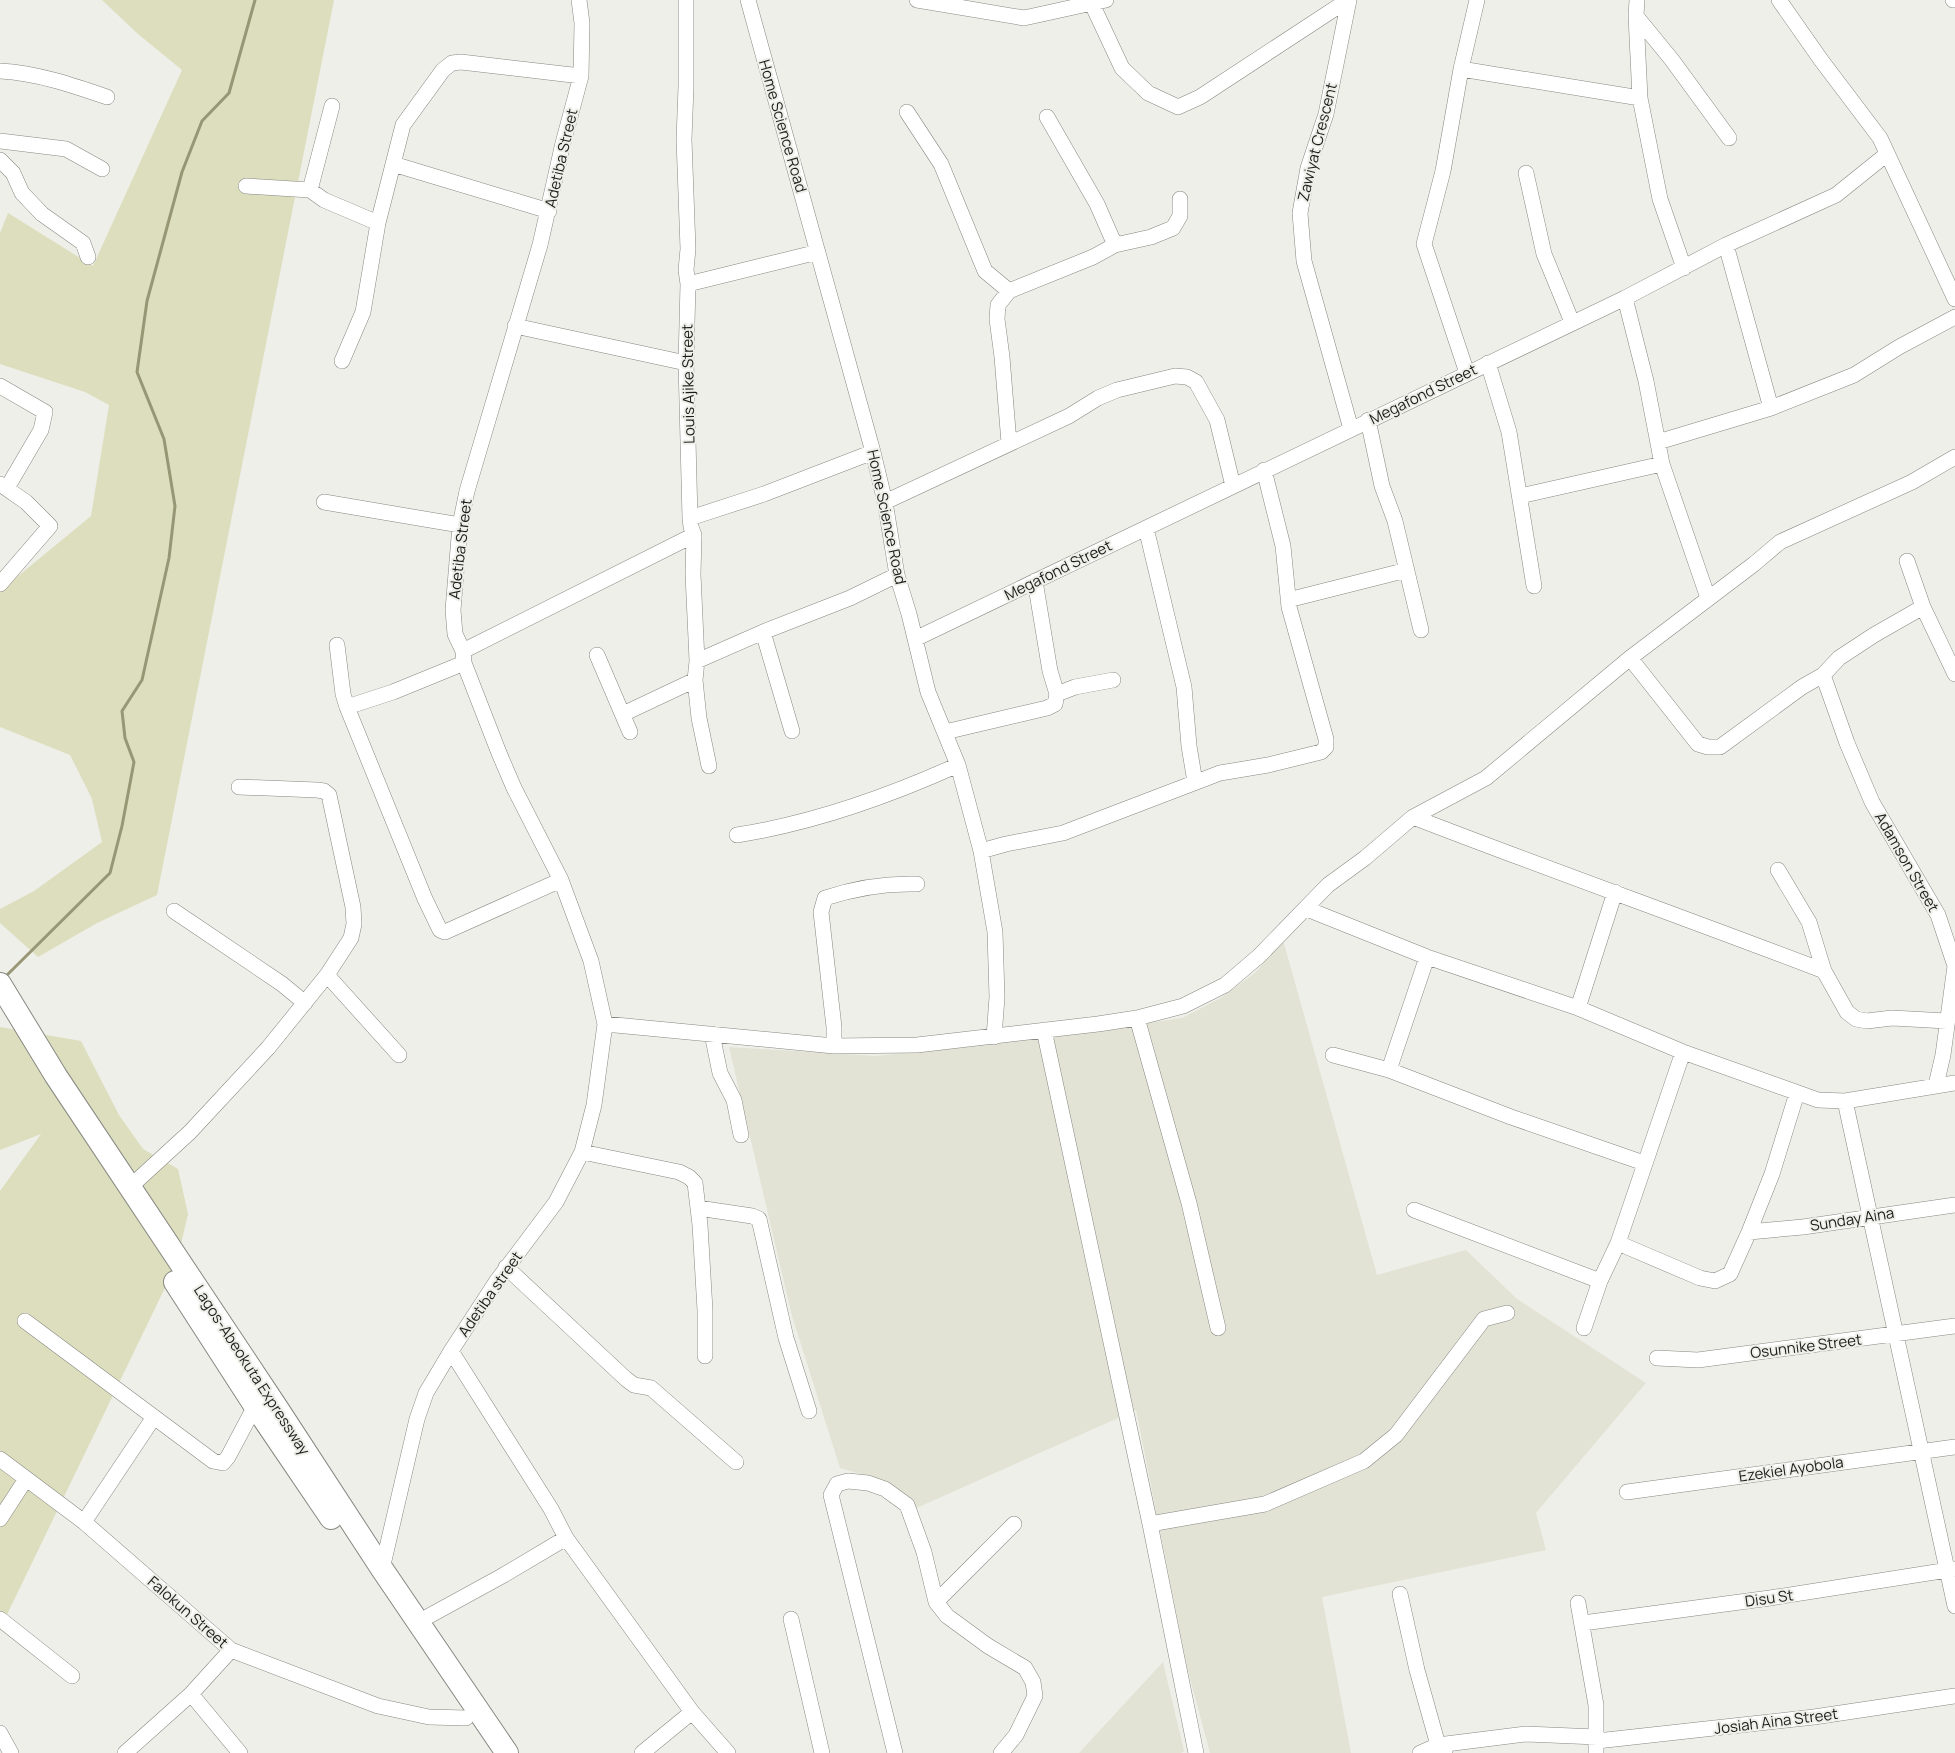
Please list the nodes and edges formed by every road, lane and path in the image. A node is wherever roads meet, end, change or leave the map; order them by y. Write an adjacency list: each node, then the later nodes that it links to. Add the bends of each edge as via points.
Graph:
1 (579, 0): 13 (street, Adetiba Street)
2 (686, 0): 36 (street, Louis Ajike Street, via 684,139)
3 (748, 0): 33 (street, Home Science Road)
4 (919, 0): 9 (street, via 1024,18)
5 (1348, 0): 9 (street, via 1200,97 1178,107 1148,93 1122,68); 50 (street, Zawiyat Crescent, via 1326,114 1308,168 1300,213 1304,260)
6 (1477, 0): 11 (street)
7 (1637, 0): 10 (street)
8 (1779, 0): 21 (street, via 1880,138)
9 (1099, 2)
10 (1636, 16): 15 (street); 19 (street)
11 (1461, 69): 15 (street); 46 (street, via 1443,171 1424,244)
12 (0, 71): 14 (street, via 50,78)
13 (581, 76): 23 (street, via 452,63 443,70 403,125); 29 (street, Adetiba Street)
14 (107, 97)
15 (1640, 98): 35 (street, via 1660,198)
16 (332, 106): 27 (street)
17 (907, 112): 37 (street, via 941,164 985,271)
18 (1047, 117): 31 (street)
19 (1729, 138)
20 (0, 141): 24 (street, via 66,149)
21 (1887, 154): 32 (street, Megafond Street, via 1836,195); 39 (street)
22 (0, 160): 34 (street, via 12,173 22,193 42,214 83,243)
23 (393, 164): 29 (street); 30 (street)
24 (102, 169)
25 (1526, 173): 41 (street, via 1544,254)
26 (246, 186): 27 (street)
27 (310, 190): 30 (street, via 324,200)
28 (1180, 199): 31 (street, via 1180,216 1173,228 1151,237)
29 (548, 211): 42 (street, Adetiba Street)
30 (378, 223): 43 (street, via 363,312)
31 (1116, 244): 37 (street, via 1093,257)
32 (1726, 245): 35 (street, Megafond Street); 48 (street)
33 (818, 252): 36 (street); 53 (street, Home Science Road)
34 (88, 257)
35 (1684, 268): 38 (street, Megafond Street)
36 (688, 284): 44 (street, Louis Ajike Street)
37 (1009, 291): 52 (street, via 998,305 997,319)
38 (1625, 298): 41 (street, Megafond Street); 51 (street)
39 (1955, 299)
40 (1955, 317): 48 (street, via 1854,375)
41 (1572, 322): 45 (street, Megafond Street)
42 (514, 326): 44 (street); 63 (street, Adetiba Street, via 466,491)
43 (342, 362)
44 (686, 363): 62 (street, Louis Ajike Street)
45 (1488, 363): 46 (street, Megafond Street); 59 (street, via 1509,432)
46 (1467, 373): 49 (street, Megafond Street)
47 (0, 386): 57 (street, via 45,412 41,430)
48 (1771, 408): 51 (street)
49 (1368, 420): 50 (street, Megafond Street); 67 (street, via 1382,486)
50 (1351, 428): 56 (street, Megafond Street)
51 (1658, 442): 55 (street)
52 (1009, 443): 58 (street, via 1117,390 1175,376 1187,377 1196,382 1217,420); 61 (street)
53 (873, 452): 61 (street, Home Science Road); 62 (street, via 764,494)
54 (1955, 457): 72 (street, via 1912,482 1780,542)
55 (1662, 464): 59 (street); 72 (street)
56 (1264, 470): 58 (street, Megafond Street); 73 (street, via 1283,546)
57 (4, 486): 70 (street, via 50,526)
58 (1233, 486): 64 (street, Megafond Street)
59 (1520, 496): 71 (street)
60 (324, 502): 63 (street)
61 (885, 502): 68 (street, Home Science Road)
62 (690, 518): 65 (street, Louis Ajike Street)
63 (460, 525): 80 (street, Adetiba Street, via 453,610 455,634)
64 (1146, 528): 69 (street, Megafond Street); 95 (street, via 1184,687)
65 (694, 535): 80 (street); 82 (street, Louis Ajike Street)
66 (1907, 561): 74 (street)
67 (1407, 570): 73 (street); 75 (street)
68 (897, 575): 76 (street, via 850,598); 77 (street, Home Science Road)
69 (1035, 581): 77 (street, Megafond Street); 87 (street)
70 (0, 584)
71 (1534, 586)
72 (1708, 598): 81 (street)
73 (1288, 600): 95 (street, via 1326,748 1321,752 1220,773)
74 (1923, 607): 83 (street); 84 (street, via 1840,658)
75 (1421, 630)
76 (763, 632): 82 (street); 90 (street)
77 (914, 639): 92 (street, Home Science Road, via 928,692)
78 (336, 645): 88 (street)
79 (597, 656): 89 (street)
80 (463, 657): 88 (street, via 393,692); 101 (street, Adetiba Street, via 498,753)
81 (1630, 658): 84 (street, via 1698,744 1708,747 1720,747 1802,686); 97 (street, via 1486,778)
82 (696, 661): 85 (street, Louis Ajike Street)
83 (1955, 674)
84 (1823, 675): 107 (street, Adamson Street, via 1846,743 1872,802 1938,915)
85 (695, 680): 89 (street); 94 (street, Louis Ajike Street)
86 (1113, 680): 87 (street)
87 (1057, 694): 92 (street, via 1055,704 1047,708)
88 (346, 707): 101 (street, via 440,930 445,932)
89 (624, 714): 91 (street)
90 (792, 731)
91 (630, 732)
92 (945, 732): 93 (street, Home Science Road)
93 (958, 765): 98 (street, via 838,812); 99 (street, Home Science Road)
94 (709, 766)
95 (1195, 782): 99 (street, via 1063,833)
96 (239, 787): 109 (street, via 317,790 329,795 354,924 351,938)
97 (1414, 817): 103 (street); 104 (street, via 1328,885)
98 (737, 835)
99 (981, 851): 118 (street, Home Science Road, via 994,932 997,997)
100 (1778, 870): 108 (street, via 1808,922)
101 (561, 880): 115 (street, Adetiba Street, via 591,961)
102 (917, 884): 119 (street, via 879,885 825,898 822,912)
103 (1615, 892): 108 (street); 112 (street)
104 (1307, 909): 106 (street); 113 (street, via 1225,985 1183,1006)
105 (174, 911): 111 (street)
106 (1427, 958): 112 (street); 123 (street)
107 (1955, 966): 114 (street, Adamson Street)
108 (1824, 971): 114 (street, via 1847,1012 1856,1019)
109 (327, 975): 111 (street); 121 (street)
110 (3, 998): 131 (highway, Lagos-Abeokuta Expressway); 149 (highway, Lagos-Abeokuta Expressway)
111 (305, 1003): 131 (street, via 190,1132)
112 (1578, 1008): 120 (street)
113 (1137, 1018): 116 (street); 143 (street, via 1189,1203)
114 (1947, 1021): 125 (street, Adamson Street)
115 (605, 1024): 117 (street); 129 (street, Adetiba street, via 594,1105)
116 (1044, 1030): 118 (street); 161 (street)
117 (712, 1034): 119 (street); 128 (street, via 720,1072 734,1100)
118 (994, 1037): 119 (street, via 917,1045)
119 (834, 1046)
120 (1683, 1052): 126 (street); 130 (street)
121 (399, 1055)
122 (1333, 1055): 123 (street)
123 (1389, 1070): 130 (street)
124 (1955, 1083): 125 (street)
125 (1936, 1085): 127 (street)
126 (1797, 1093): 127 (street, via 1818,1100); 136 (street, via 1772,1174)
127 (1845, 1101): 135 (street)
128 (741, 1135)
129 (582, 1152): 133 (street, via 679,1172 695,1183); 138 (street, Adetiba street, via 556,1202)
130 (1644, 1164): 137 (street)
131 (130, 1187): 163 (highway, Lagos-Abeokuta Expressway)
132 (1955, 1205): 135 (street, Sunday Aina)
133 (698, 1208): 147 (street); 150 (street, via 759,1219 786,1338)
134 (1414, 1210): 139 (street)
135 (1870, 1216): 136 (street, Sunday Aina); 145 (street)
136 (1749, 1232): 137 (street, via 1730,1274 1715,1281 1700,1278)
137 (1618, 1243): 139 (street)
138 (506, 1267): 146 (street, Adetiba street); 155 (street, via 626,1379 634,1385 651,1388)
139 (1600, 1280): 144 (street)
140 (1507, 1313): 161 (street, via 1484,1319 1396,1435 1364,1461 1265,1504)
141 (25, 1321): 151 (street)
142 (1955, 1326): 145 (street, Osunnike Street)
143 (1218, 1328)
144 (1584, 1328)
145 (1896, 1335): 148 (street, Osunnike Street, via 1698,1360); 153 (street)
146 (451, 1351): 162 (street); 163 (street, Adetiba street, via 426,1393 417,1419)
147 (705, 1356)
148 (1657, 1358)
149 (255, 1406): 151 (street, via 223,1463 213,1461); 178 (highway, Lagos-Abeokuta Expressway)
150 (809, 1411)
151 (154, 1417): 159 (street)
152 (1955, 1447): 153 (street, Ezekiel Ayobola)
153 (1921, 1451): 157 (street, Ezekiel Ayobola); 164 (street)
154 (0, 1459): 156 (street, Falokun Street)
155 (736, 1462)
156 (26, 1480): 158 (street); 159 (street, Falokun Street)
157 (1627, 1492)
158 (0, 1519)
159 (84, 1522): 173 (street, Falokun Street)
160 (1014, 1524): 166 (street)
161 (1150, 1524): 192 (street)
162 (566, 1538): 171 (street); 177 (street)
163 (382, 1569): 171 (highway, Lagos-Abeokuta Expressway)
164 (1952, 1569): 168 (street); 172 (street, Disu St)
165 (1400, 1594): 181 (street, via 1417,1670)
166 (936, 1602): 190 (street, via 924,1552 907,1505 885,1489 868,1483 848,1481 838,1484 831,1495); 191 (street, via 947,1616 1025,1668 1033,1682 1035,1696 1016,1735)
167 (1578, 1603): 172 (street)
168 (1955, 1606)
169 (0, 1619): 174 (street)
170 (791, 1619): 189 (street)
171 (418, 1622): 186 (highway, Lagos-Abeokuta Expressway)
172 (1583, 1623): 180 (street, via 1596,1705)
173 (231, 1650): 175 (street); 178 (street, Falokun Street, via 378,1706 429,1717)
174 (72, 1676)
175 (191, 1694): 183 (street); 184 (street)
176 (1955, 1696): 180 (street, Josiah Aina Street)
177 (692, 1712): 187 (street); 188 (street)
178 (466, 1718): 185 (highway, Lagos-Abeokuta Expressway)
179 (0, 1733): 182 (street)
180 (1597, 1744): 181 (street, Josiah Aina Street, via 1526,1734)
181 (1443, 1749): 193 (street, Josiah Aina Street)
182 (11, 1753)
183 (125, 1753)
184 (240, 1753)
185 (490, 1753)
186 (507, 1753)
187 (642, 1753)
188 (728, 1753)
189 (822, 1753)
190 (895, 1753)
191 (1001, 1753)
192 (1196, 1753)
193 (1420, 1753)

